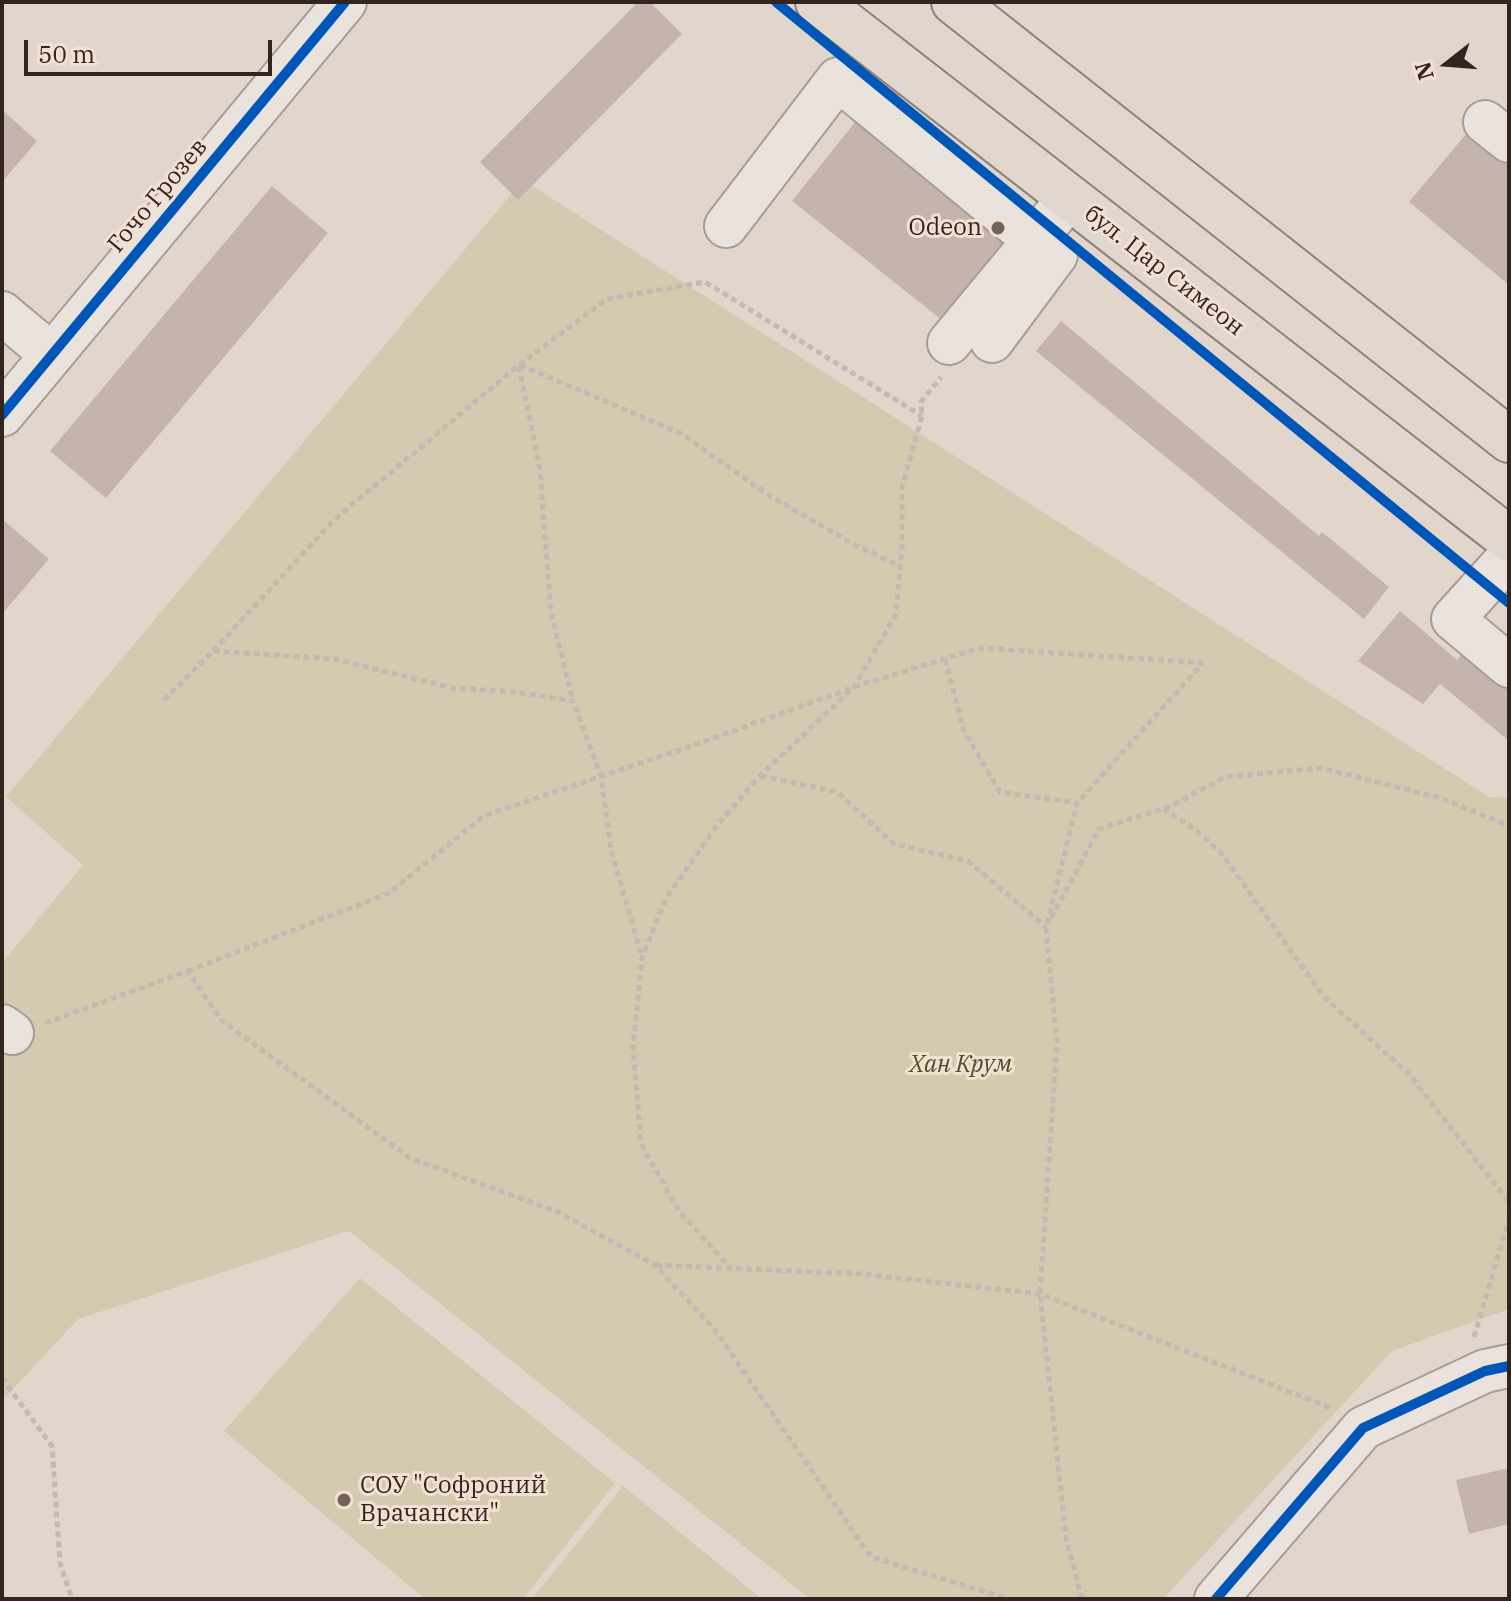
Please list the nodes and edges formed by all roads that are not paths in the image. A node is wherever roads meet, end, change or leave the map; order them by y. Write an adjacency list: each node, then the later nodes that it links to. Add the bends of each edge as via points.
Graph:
1 (345, 2): 10 (street, Гочо Грозев)
2 (818, 2): 4 (main road, бул. Цар Симеон)
3 (954, 2): 12 (main road)
4 (1079, 205): 6 (street); 8 (street); 13 (main road, бул. Цар Симеон)
5 (726, 226): 6 (street, via 838,79)
6 (1034, 240): 9 (street)
7 (2, 313): 10 (street)
8 (992, 341)
9 (950, 354)
10 (52, 355): 11 (street, Гочо Грозев)
11 (2, 415)
12 (1509, 440)
13 (1509, 539)
14 (1509, 557): 15 (street, via 1453,619)
15 (1509, 666)
16 (1509, 1366): 17 (street, via 1485,1371 1363,1428)
17 (1216, 1599)

